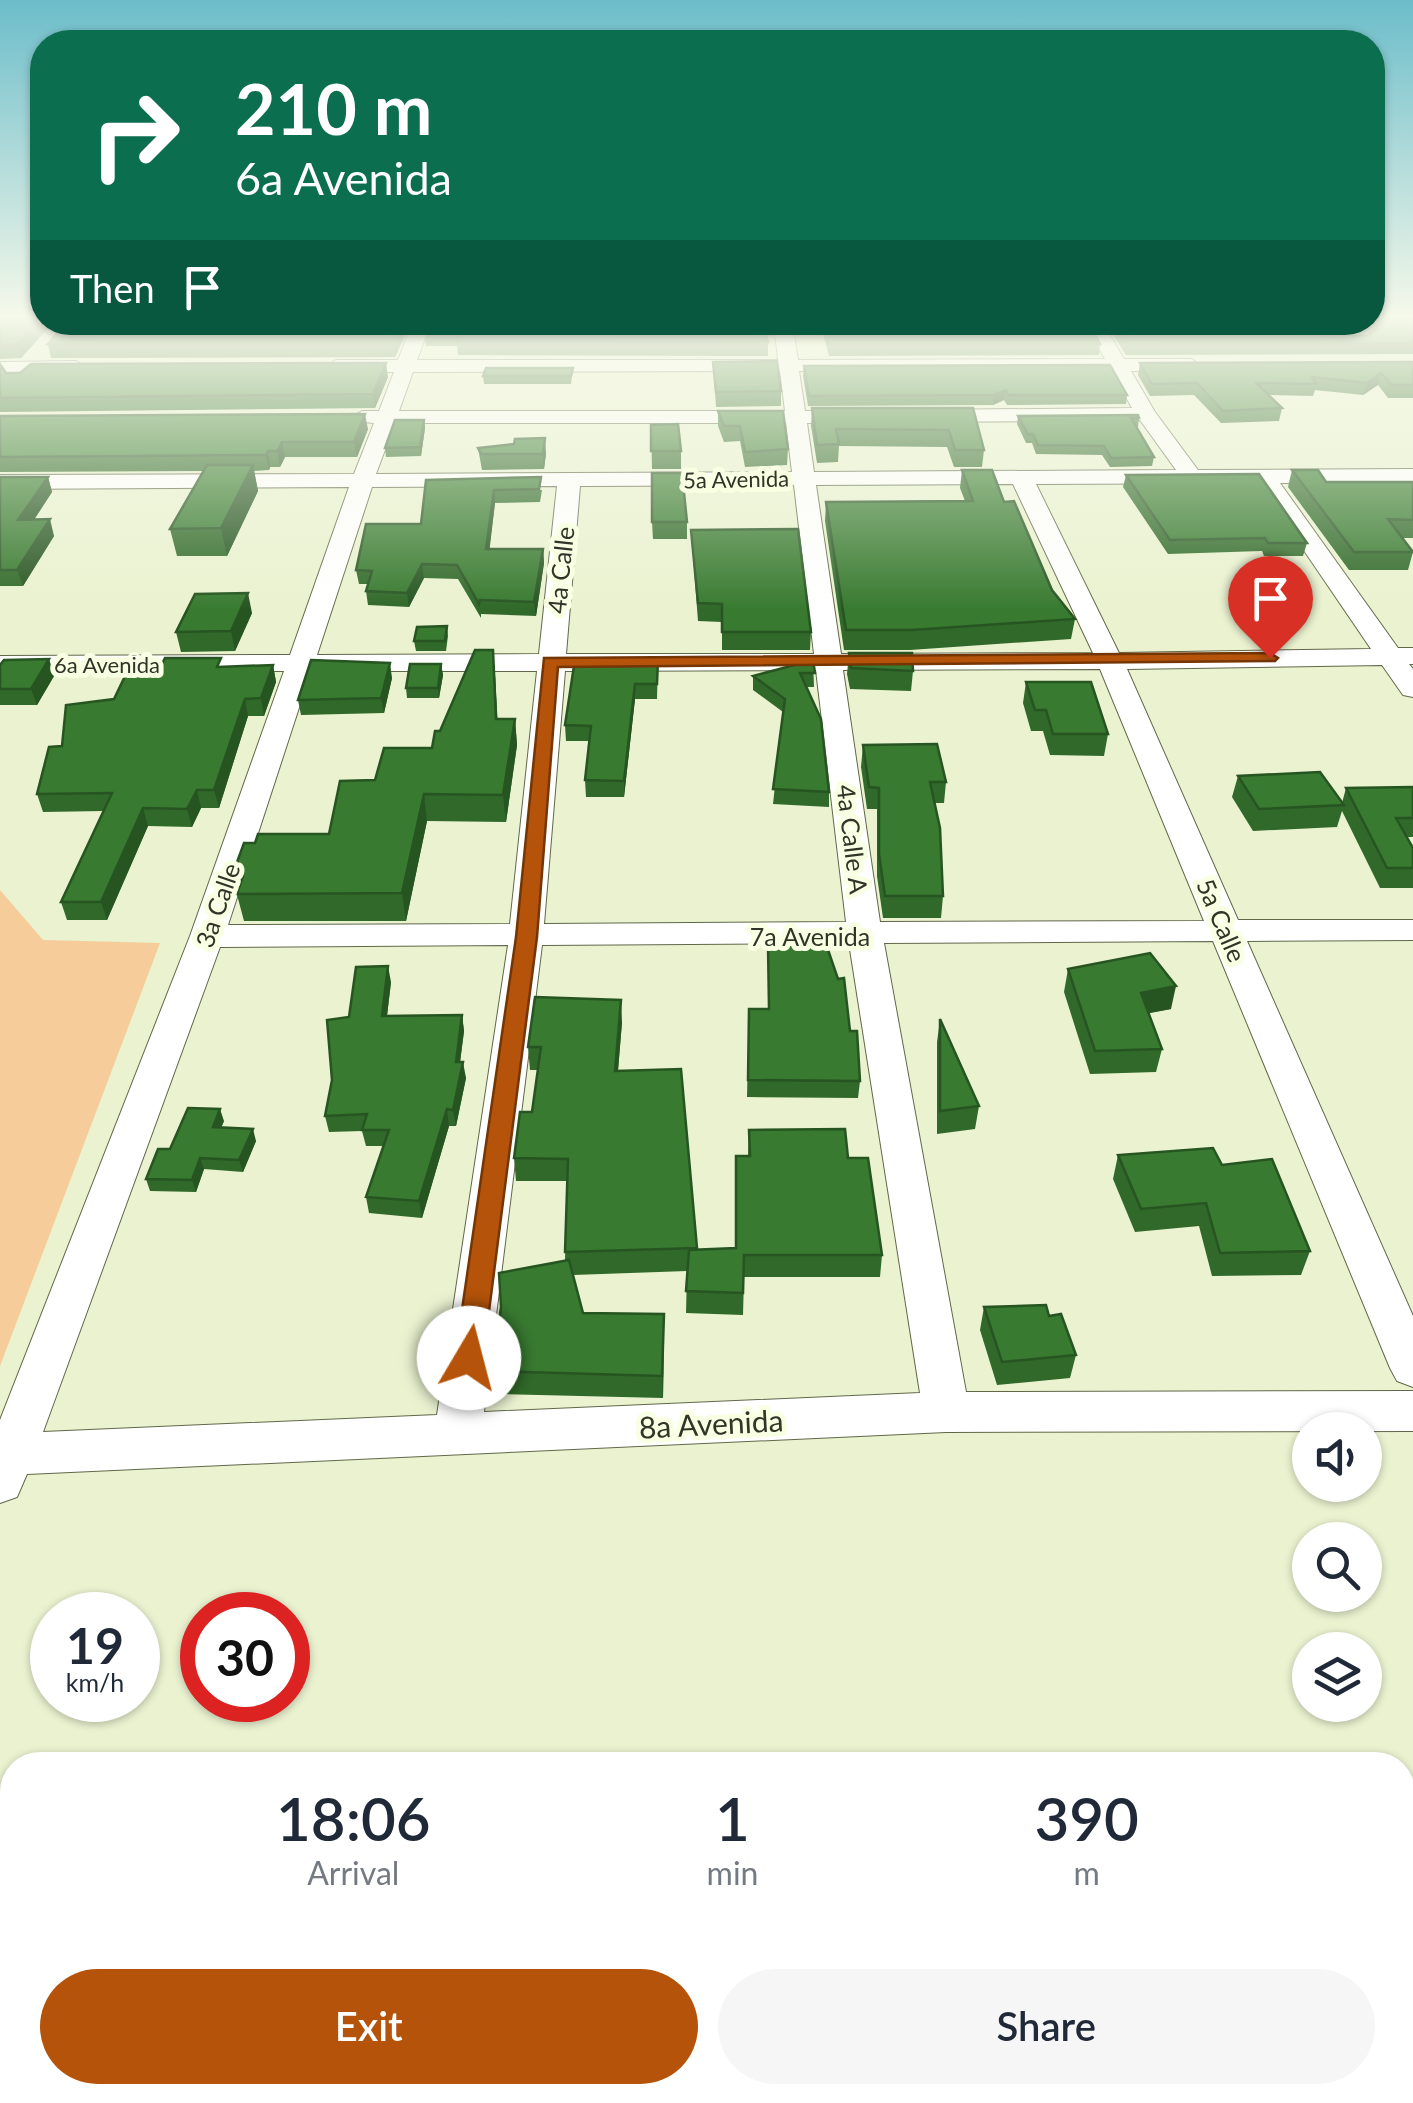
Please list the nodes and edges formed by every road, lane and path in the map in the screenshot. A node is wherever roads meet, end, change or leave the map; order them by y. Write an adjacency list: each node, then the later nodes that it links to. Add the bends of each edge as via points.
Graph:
1 (388, 413): 4 (street, 3a Calle)
2 (795, 413): 6 (street, 4a Calle A)
3 (1146, 414): 6 (street); 10 (street)
4 (387, 417): 5 (street); 6 (street); 12 (street, 3a Calle)
5 (348, 418)
6 (796, 418): 11 (street, 4a Calle A)
7 (1264, 476): 8 (street, 5a Avenida); 10 (street, 5a Avenida); 15 (street)
8 (1413, 476)
9 (1021, 477): 10 (street, 5a Avenida); 11 (street, 5a Avenida); 17 (street, 5a Calle)
10 (1192, 477)
11 (804, 478): 13 (street, 5a Avenida); 16 (street, 4a Calle A)
12 (363, 480): 13 (street, 5a Avenida); 14 (street, 5a Avenida); 20 (street, 3a Calle)
13 (570, 480): 18 (street, 4a Calle)
14 (0, 482)
15 (1401, 656): 17 (street, 6a Avenida); 21 (street)
16 (830, 660): 17 (street, 6a Avenida); 18 (street, 6a Avenida); 25 (street, 4a Calle A)
17 (1110, 661): 23 (street, 5a Calle)
18 (550, 662): 20 (street, 6a Avenida); 26 (street, 4a Calle)
19 (0, 664): 20 (street, 6a Avenida)
20 (301, 664): 24 (street, 3a Calle)
21 (1413, 689)
22 (1413, 930): 23 (street, 7a Avenida)
23 (1227, 932): 25 (street, 7a Avenida); 27 (street, 5a Calle)
24 (207, 936): 26 (street, 7a Avenida); 31 (street, 3a Calle)
25 (865, 936): 26 (street, 7a Avenida); 29 (street, 4a Calle A)
26 (526, 937): 30 (street, 4a Calle)
27 (1413, 1368)
28 (1413, 1410): 29 (street, 8a Avenida)
29 (946, 1412): 30 (street, 8a Avenida)
30 (458, 1434): 31 (street, 8a Avenida)
31 (5, 1468)

